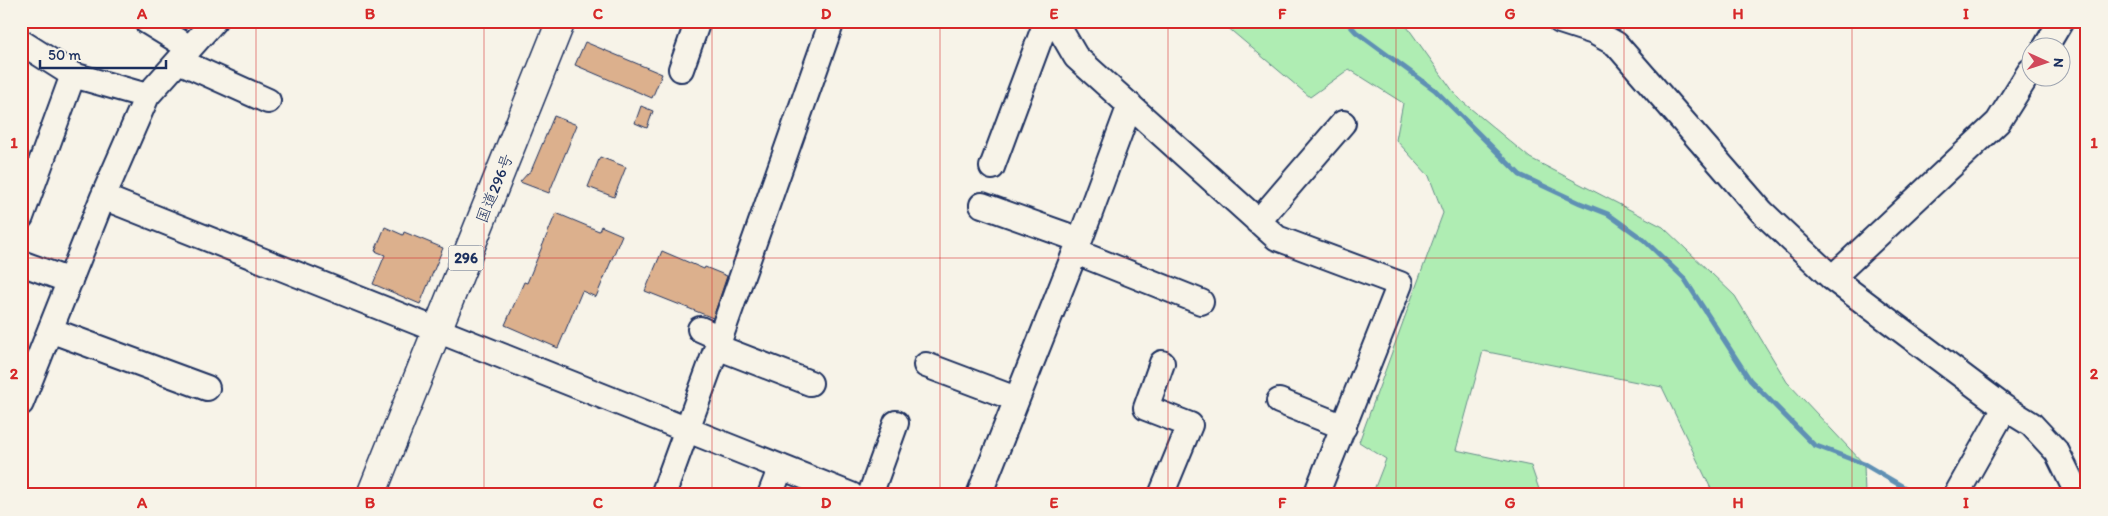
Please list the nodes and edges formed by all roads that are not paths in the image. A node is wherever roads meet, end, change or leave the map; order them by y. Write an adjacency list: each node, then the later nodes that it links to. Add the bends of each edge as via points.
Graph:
1 (146, 21): 11 (street)
2 (214, 21): 11 (street)
3 (561, 21): 29 (highway, 国道296号 / 296)
4 (698, 21): 12 (street)
5 (832, 21): 31 (street)
6 (1560, 21): 26 (street, via 1594,32 1616,44 1762,212)
7 (2061, 21): 9 (street)
8 (1049, 25): 17 (street, via 1076,57); 19 (street)
9 (2051, 38)
10 (21, 42): 13 (street)
11 (184, 54): 15 (street); 16 (street)
12 (681, 69)
13 (73, 75): 15 (street); 22 (street)
14 (2020, 87): 26 (street, via 1998,122)
15 (147, 96): 20 (street)
16 (268, 101)
17 (1130, 105): 23 (street); 24 (street)
18 (1343, 123): 23 (street)
19 (992, 167)
20 (103, 197): 27 (street); 29 (street)
21 (982, 205): 24 (street)
22 (21, 217)
23 (1258, 222): 41 (street, via 1277,238 1400,284)
24 (1078, 246): 28 (street); 36 (street)
25 (21, 263): 27 (street)
26 (1832, 278): 39 (street)
27 (70, 281): 30 (street)
28 (1201, 302)
29 (437, 328): 42 (street); 44 (highway, 国道296号 / 296)
30 (50, 330): 35 (street); 38 (street)
31 (712, 338): 34 (street); 42 (street)
32 (1162, 363): 50 (street, via 1146,408 1190,425)
33 (926, 365): 36 (street)
34 (810, 383)
35 (208, 388)
36 (1016, 399): 49 (street)
37 (1279, 401): 41 (street)
38 (21, 404)
39 (2005, 408): 52 (street); 53 (street, via 2031,424 2057,452)
40 (896, 423): 48 (street)
41 (1344, 427): 51 (street)
42 (688, 429): 43 (street); 45 (street)
43 (781, 467): 46 (street); 47 (street)
44 (371, 495)
45 (663, 495)
46 (770, 495)
47 (851, 495)
48 (870, 495)
49 (979, 495)
50 (1161, 495)
51 (1316, 495)
52 (1956, 495)
53 (2078, 495)

